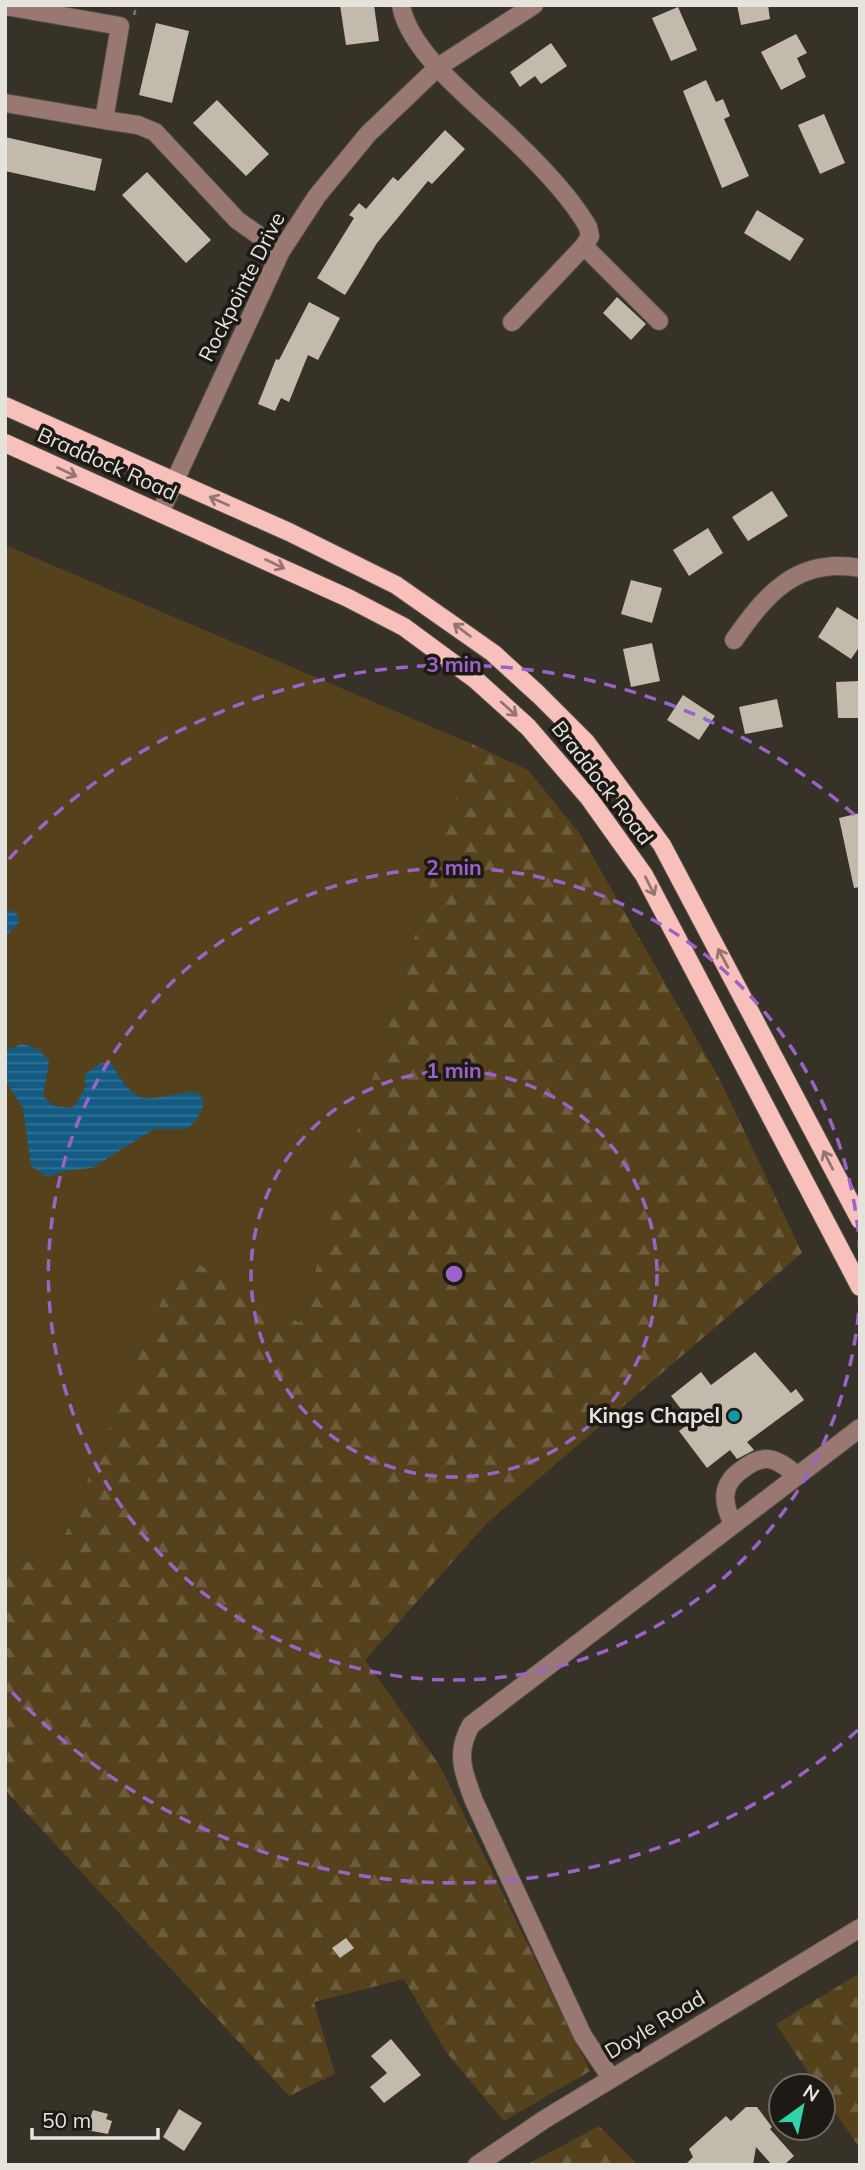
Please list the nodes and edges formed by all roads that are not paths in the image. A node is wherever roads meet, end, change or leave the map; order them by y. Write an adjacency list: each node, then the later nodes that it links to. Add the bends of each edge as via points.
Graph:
1 (401, 5): 4 (street, via 410,31)
2 (534, 5): 4 (street, Rockpointe Drive)
3 (5, 6): 6 (street, via 120,26)
4 (438, 67): 7 (street, via 514,140 583,218 590,236); 8 (street, Rockpointe Drive, via 341,164)
5 (5, 103): 6 (street)
6 (104, 120): 8 (street, via 155,132 237,220)
7 (584, 246): 9 (street); 10 (street)
8 (281, 251): 13 (street, Rockpointe Drive)
9 (659, 321)
10 (512, 322)
11 (5, 406): 13 (main road, Braddock Road)
12 (5, 443): 14 (main road, Braddock Road, one-way to 14)
13 (174, 481): 14 (street, Rockpointe Drive); 17 (main road, Braddock Road, one-way to 13, via 662,845 586,742 493,653 396,585)
14 (160, 513): 18 (main road, Braddock Road, one-way to 18, via 404,627 476,680 558,759 644,874)
15 (860, 568): 16 (street, via 825,567 791,578 769,593)
16 (734, 640)
17 (860, 1220)
18 (860, 1287)
19 (860, 1428): 20 (street)
20 (797, 1475): 21 (street); 21 (street, via 768,1458 753,1460 726,1487 726,1509)
21 (733, 1524): 23 (street, via 471,1725 462,1739 460,1764 474,1801 583,2036)
22 (860, 1928): 23 (street, Doyle Road)
23 (611, 2078): 24 (street, Doyle Road)
24 (477, 2165)

